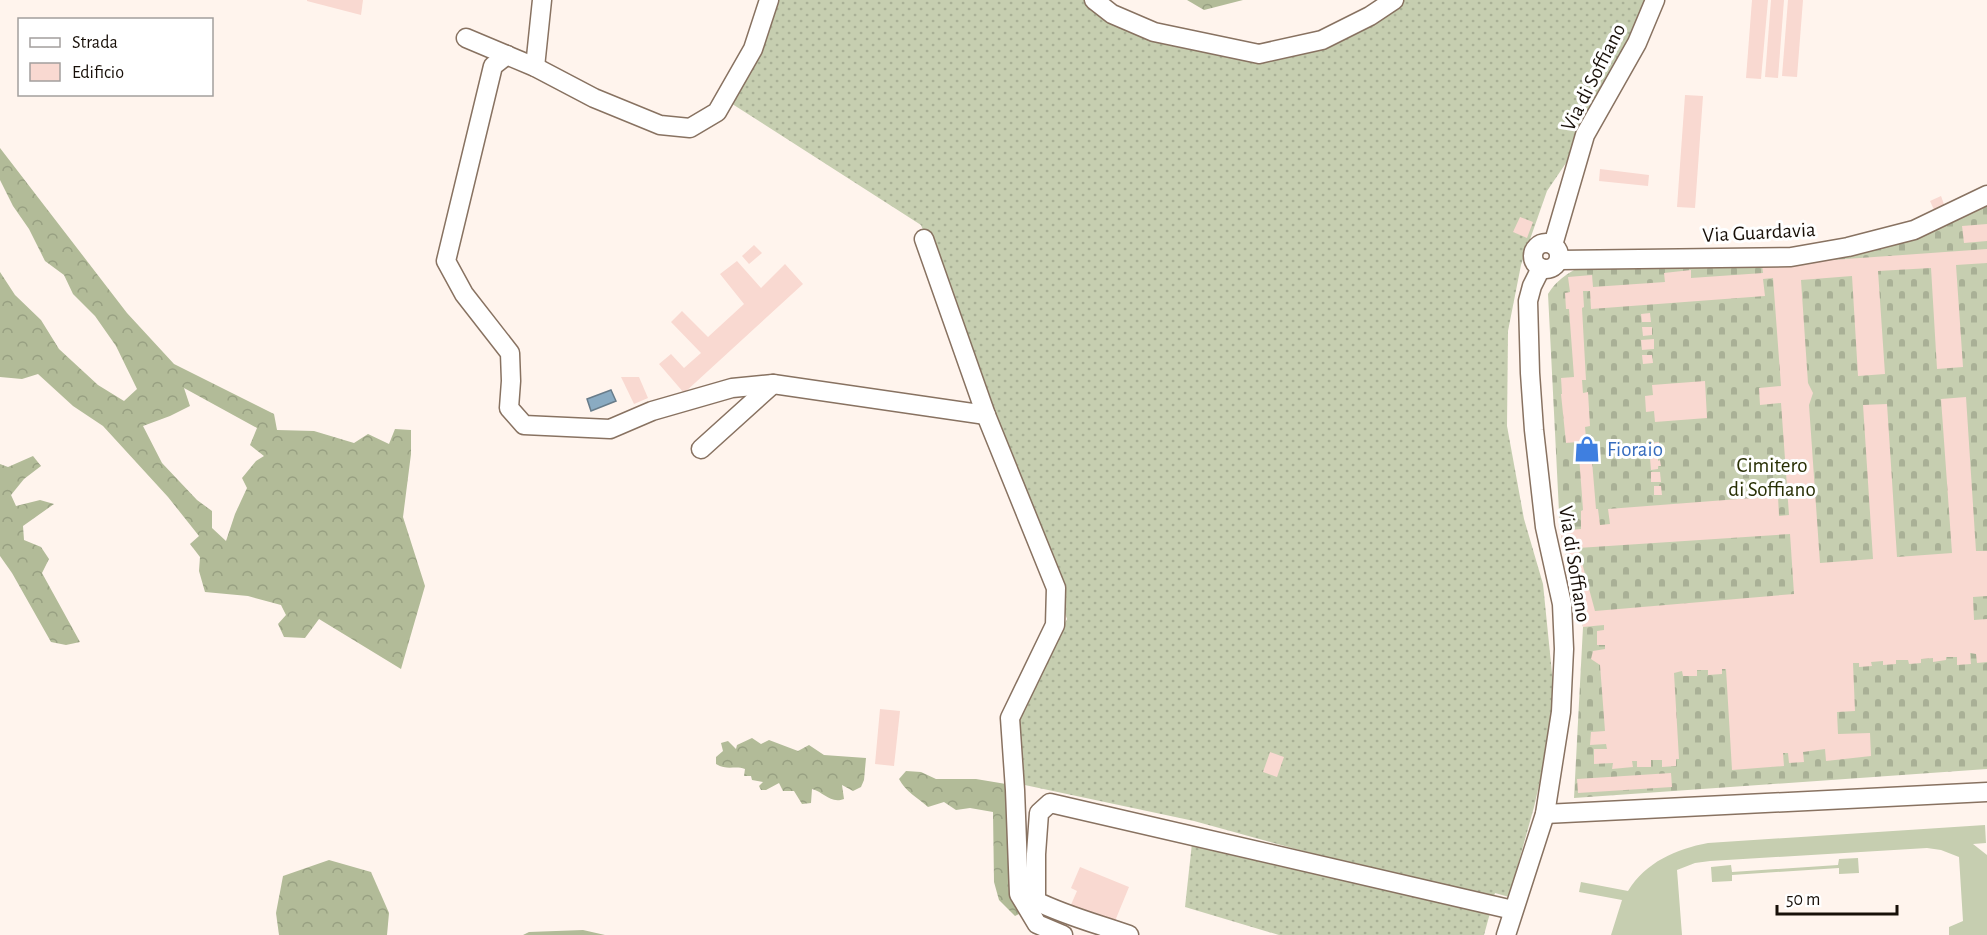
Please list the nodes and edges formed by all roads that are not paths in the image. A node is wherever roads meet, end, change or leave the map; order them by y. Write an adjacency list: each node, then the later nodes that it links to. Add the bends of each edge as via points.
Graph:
1 (542, 0): 8 (street)
2 (769, 0): 8 (street, via 753,49 717,111 690,128 660,124 594,98)
3 (1094, 0): 4 (street, via 1112,14 1154,33 1259,54 1322,40)
4 (1394, 0)
5 (1655, 0): 11 (street, Via di Soffiano, via 1637,43 1585,135)
6 (466, 38): 7 (street)
7 (507, 55): 8 (street); 12 (street, via 493,66 446,261 464,294 510,352 509,408 524,425 610,429 652,411 721,391)
8 (535, 67)
9 (1987, 195): 11 (street, Via Guardavia, via 1914,230 1791,257)
10 (924, 239): 13 (street)
11 (1556, 252): 16 (street, Via di Soffiano, via 1546,243 1535,249 1533,260 1541,268 1528,302 1533,430 1545,527 1562,604 1564,649 1561,712)
12 (773, 384): 13 (street); 14 (street)
13 (986, 415): 18 (street, via 1056,588 1055,626 1010,718 1018,894 1037,924)
14 (701, 449)
15 (1987, 792): 16 (street)
16 (1545, 814): 17 (street, Via di Soffiano)
17 (1513, 910): 19 (street, via 1050,802 1039,813 1036,901 1058,913); 20 (street, Via di Soffiano)
18 (1063, 935)
19 (1130, 935)
20 (1506, 935)

